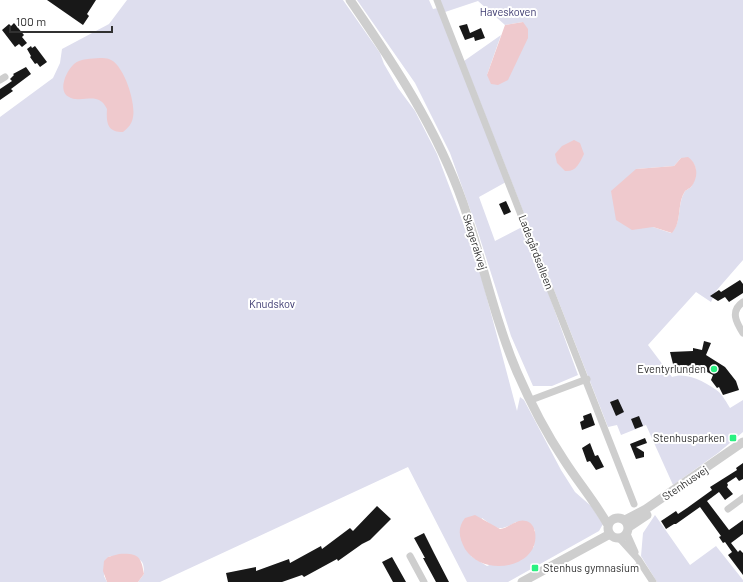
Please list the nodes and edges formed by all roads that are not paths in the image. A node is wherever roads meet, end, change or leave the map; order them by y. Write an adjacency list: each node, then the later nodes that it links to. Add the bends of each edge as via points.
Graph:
1 (350, 0): 6 (street, Skagerakvej, via 385,51 430,128 462,202 504,340)
2 (437, 0): 5 (street, Ladegårdsalleen)
3 (743, 302): 4 (street, via 736,310 735,316 736,323)
4 (743, 333)
5 (587, 379): 6 (street); 12 (street, Ladegårdsalleen)
6 (531, 400): 14 (street, Skagerakvej, via 563,460)
7 (743, 439): 10 (lane)
8 (743, 442): 10 (street, Stenhusvej)
9 (743, 450): 15 (street, Stenhusvej)
10 (727, 454): 15 (street, Stenhusvej, via 646,509)
11 (743, 498): 13 (street)
12 (634, 504)
13 (728, 509)
14 (611, 522): 15 (street, via 620,518); 16 (street)
15 (625, 530): 16 (street); 18 (street, via 638,562)
16 (610, 534): 20 (street)
17 (410, 556): 19 (street)
18 (650, 581)
19 (424, 582)
20 (522, 582)

